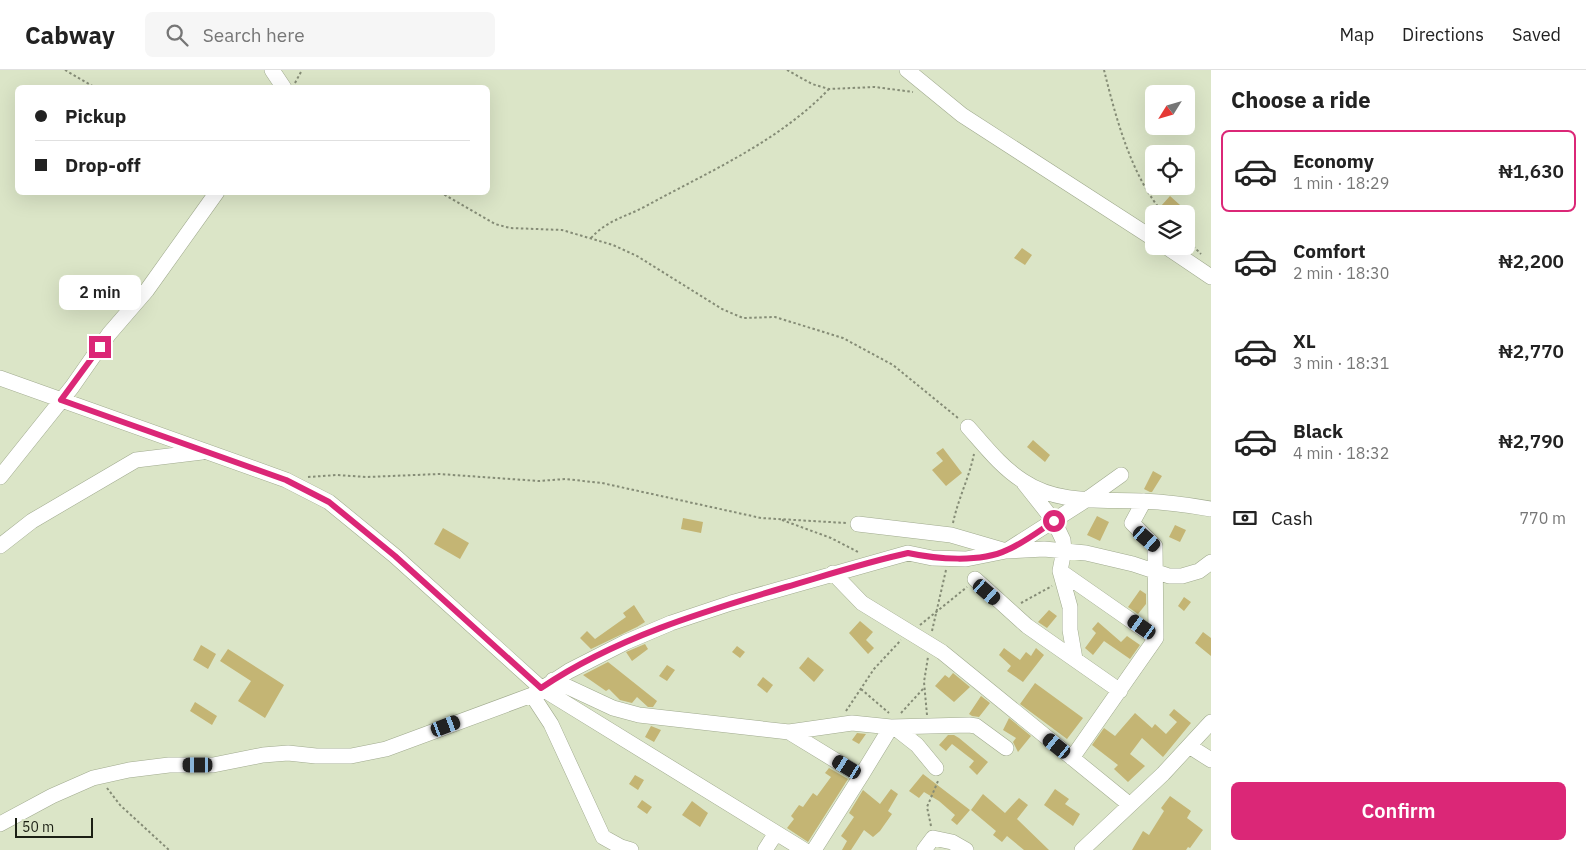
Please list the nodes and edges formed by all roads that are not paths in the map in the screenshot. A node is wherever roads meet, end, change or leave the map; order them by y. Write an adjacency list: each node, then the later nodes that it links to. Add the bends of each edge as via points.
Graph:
1 (272, 70): 3 (street)
2 (907, 70): 5 (street, via 962,115)
3 (282, 85)
4 (215, 195): 9 (street, via 147,290)
5 (1145, 233)
6 (1178, 255): 7 (street)
7 (1211, 277)
8 (0, 378): 9 (street)
9 (61, 400): 11 (street); 13 (street)
10 (968, 427): 14 (street, via 1001,465)
11 (206, 451): 20 (street, via 136,460 32,521); 30 (street, via 286,480 329,502 395,556)
12 (1121, 475): 15 (street)
13 (0, 477)
14 (1023, 481): 15 (street, via 1067,499); 18 (street)
15 (1086, 500): 16 (street); 18 (street)
16 (1144, 501): 17 (street); 24 (street, via 1132,523 1155,546)
17 (1211, 509)
18 (1054, 521): 21 (street); 22 (street)
19 (858, 524): 22 (street, via 951,535)
20 (0, 546)
21 (1064, 550): 22 (street); 24 (street, via 1134,564); 26 (street)
22 (1006, 551): 25 (street, via 966,559 932,558 908,553)
23 (1211, 562): 24 (street, via 1199,571 1182,576)
24 (1156, 572): 28 (street)
25 (833, 573): 30 (street, via 671,623 626,642); 37 (street, via 862,603 942,652)
26 (1061, 576): 28 (street); 29 (street, via 1070,607 1070,630)
27 (975, 579): 29 (street, via 1027,626)
28 (1156, 638): 31 (street)
29 (1076, 660): 31 (street)
30 (542, 688): 34 (street, via 639,715); 42 (street, via 386,749 351,756 263,754 212,765 169,765 93,778); 43 (street, via 566,706); 44 (street, via 551,724 604,837)
31 (1120, 690): 37 (street)
32 (1211, 722): 35 (street)
33 (894, 725): 34 (street, via 852,723); 36 (street, via 976,726); 39 (street); 40 (street)
34 (789, 732): 40 (street)
35 (1190, 746): 38 (street); 41 (street)
36 (1006, 748)
37 (1072, 758): 41 (street)
38 (1211, 760)
39 (936, 768)
40 (861, 776): 47 (street)
41 (1130, 805): 50 (street)
42 (0, 824)
43 (776, 833): 45 (street); 46 (street)
44 (631, 850)
45 (765, 850)
46 (804, 850)
47 (814, 850)
48 (924, 850): 49 (street, via 933,838 952,842)
49 (966, 850)
50 (1082, 850)

